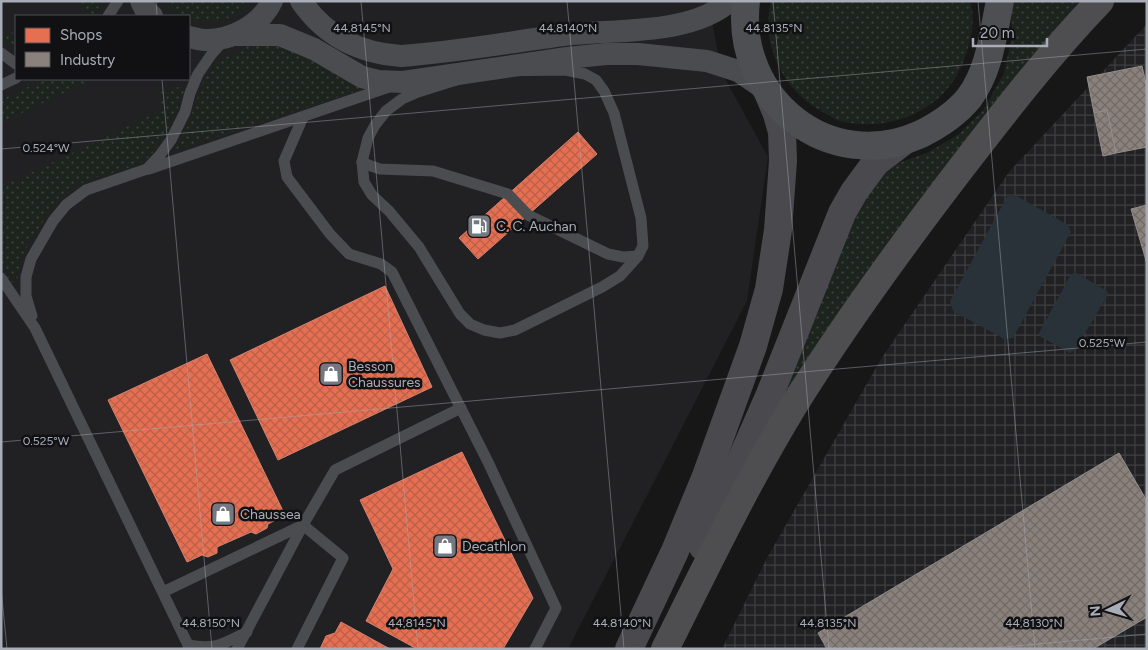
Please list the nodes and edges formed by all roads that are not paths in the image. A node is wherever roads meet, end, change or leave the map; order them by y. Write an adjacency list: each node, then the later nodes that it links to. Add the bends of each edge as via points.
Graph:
1 (118, 1): 9 (lane)
2 (141, 1): 10 (street)
3 (272, 1): 11 (street, via 251,26)
4 (301, 1): 5 (street, via 324,28 352,45 379,54 401,56 671,25 701,18)
5 (730, 1)
6 (746, 1): 19 (main road, via 745,35 753,67)
7 (1100, 1): 37 (highway, via 1069,33 995,124 844,329 749,482)
8 (995, 9): 21 (main road, via 988,63 969,98 940,125)
9 (109, 15)
10 (151, 15)
11 (231, 36): 12 (street, via 205,40); 17 (street, via 280,35 314,49 362,77); 23 (lane, via 211,55 198,74 186,112 171,140)
12 (190, 37)
13 (1, 53): 14 (lane)
14 (15, 63)
15 (485, 71): 17 (street); 19 (street, via 606,54 647,55 707,61 738,71); 22 (lane, via 402,99 374,125); 24 (lane, via 565,70 596,80 614,113 641,218 643,246)
16 (15, 78): 18 (lane)
17 (403, 82): 20 (lane)
18 (1, 85)
19 (767, 93): 21 (main road, via 796,122 829,140 866,146); 35 (main road, via 782,132 783,162 769,289 750,354 706,476)
20 (303, 117): 23 (lane); 27 (lane, via 284,161 287,177 349,254 381,264 392,272)
21 (904, 142): 36 (main road, via 876,162 842,212 741,462)
22 (362, 162): 24 (lane, via 380,169 433,171 508,194 528,215 608,254); 24 (lane, via 364,182 372,195 389,210 419,247 460,314 470,324 484,330 500,333 523,326 602,287 620,276)
23 (147, 169): 26 (lane, via 86,190 66,205 53,221 31,258 26,277 26,296)
24 (638, 256)
25 (1, 278): 26 (lane)
26 (35, 328): 29 (lane)
27 (462, 408): 28 (lane, via 335,470); 34 (lane, via 556,608)
28 (303, 525): 29 (lane); 30 (lane); 33 (lane, via 343,558)
29 (163, 592): 31 (lane)
30 (246, 632): 31 (lane, via 215,647); 32 (lane)
31 (189, 647)
32 (237, 649)
33 (297, 649)
34 (535, 649)
35 (629, 649)
36 (656, 649)
37 (665, 649)

